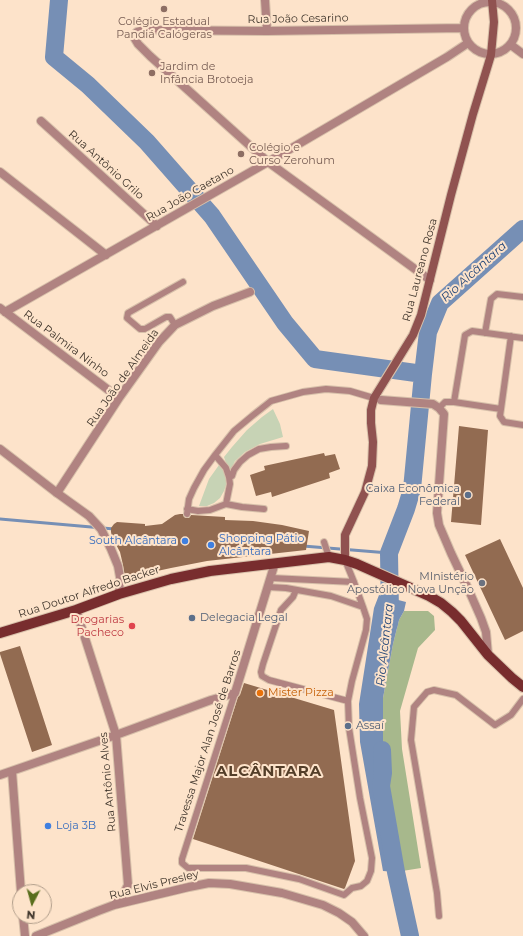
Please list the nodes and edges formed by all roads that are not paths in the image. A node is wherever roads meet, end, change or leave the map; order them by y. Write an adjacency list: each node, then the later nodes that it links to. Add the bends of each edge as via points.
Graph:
1 (265, 0): 5 (street)
2 (492, 1): 3 (street, via 504,5); 4 (street, via 478,4 470,10); 9 (main road, Rua Laureano Rosa, via 494,22)
3 (520, 20): 7 (street)
4 (463, 28): 5 (street, Rua João Cesarino); 6 (street)
5 (267, 31): 11 (street, Rua João Cesarino, via 143,30 134,35 138,44 150,56)
6 (468, 43): 9 (street, via 474,49); 11 (street, Rua João Caetano)
7 (511, 45): 8 (street); 9 (street, via 500,53)
8 (523, 54)
9 (491, 55): 15 (main road, Rua Laureano Rosa)
10 (41, 121): 13 (street, Rua Antônio Grilo)
11 (268, 162): 13 (street, Rua João Caetano); 15 (street)
12 (0, 172): 14 (street)
13 (157, 226): 14 (street, Rua João Caetano)
14 (106, 254): 19 (street, Rua João Caetano)
15 (430, 280): 25 (main road, Rua Laureano Rosa, via 413,335 382,386)
16 (183, 282): 20 (lane, via 128,313 127,318 140,329 145,329 166,317 170,317)
17 (250, 292): 20 (street, Rua João de Almeida, via 213,306)
18 (523, 297): 21 (lane, via 497,294 490,299)
19 (2, 310): 24 (street, Rua Palmira Ninho)
20 (175, 326): 24 (street, Rua João de Almeida, via 159,342)
21 (485, 333): 22 (lane); 26 (lane, via 472,331 465,335)
22 (511, 336): 23 (lane); 28 (lane)
23 (523, 338)
24 (119, 398): 34 (street, Rua João de Almeida)
25 (377, 399): 27 (street); 32 (lane, via 350,391 326,389 302,392 271,402 234,431); 38 (main road, Rua Laureano Rosa, via 371,410 372,466 365,492 348,527)
26 (454, 402): 27 (lane); 28 (lane)
27 (436, 406): 48 (street, via 444,414 437,512 439,525 481,618 486,632)
28 (501, 409): 29 (lane, via 500,416 504,422)
29 (523, 425)
30 (286, 446): 33 (lane, via 259,449 240,462)
31 (0, 449): 34 (street)
32 (215, 455): 33 (lane, via 226,468); 35 (lane, via 194,488 187,512 210,510)
33 (229, 477): 35 (lane)
34 (57, 493): 44 (street, via 89,516 101,530 118,566)
35 (226, 504): 36 (lane)
36 (264, 509)
37 (324, 542): 39 (lane)
38 (345, 556): 39 (main road, Rua Doutor Alfredo Backer); 42 (lane); 48 (main road, Rua Doutor Alfredo Backer, via 441,603 461,621)
39 (328, 557): 40 (main road, Rua Doutor Alfredo Backer)
40 (275, 563): 41 (street, Travessa Major Alan José de Barros); 44 (main road, Rua Doutor Alfredo Backer, via 210,571)
41 (270, 582): 42 (lane); 43 (lane); 50 (street, Travessa Major Alan José de Barros)
42 (354, 582): 45 (lane)
43 (296, 590): 45 (lane, via 331,596); 52 (lane, via 281,610 263,664 262,676)
44 (118, 594): 46 (main road, Rua Doutor Alfredo Backer)
45 (363, 608): 52 (lane, via 367,619 366,630)
46 (76, 610): 47 (main road, Rua Doutor Alfredo Backer); 53 (street, Rua Antônio Alves)
47 (0, 633)
48 (488, 655): 49 (main road, Rua Doutor Alfredo Backer)
49 (523, 687)
50 (235, 693): 52 (lane, Travessa Major Alan José de Barros, via 182,863 188,868 246,868 299,880 344,895 367,881 372,858 348,728); 53 (street)
51 (523, 699): 58 (lane, via 511,715 495,725 456,695 434,690 427,692 414,707 411,740 438,893)
52 (348, 701)
53 (116, 735): 54 (street); 57 (street, Rua Antônio Alves, via 128,885)
54 (12, 771): 55 (street); 56 (street)
55 (0, 775)
56 (20, 884)
57 (114, 905): 61 (street, Rua Elvis Presley); 62 (street, Rua Elvis Presley, via 209,883 230,884 282,893 323,905 352,922)
58 (439, 916)
59 (24, 924): 60 (street)
60 (25, 936)
61 (36, 936)
62 (364, 936)

